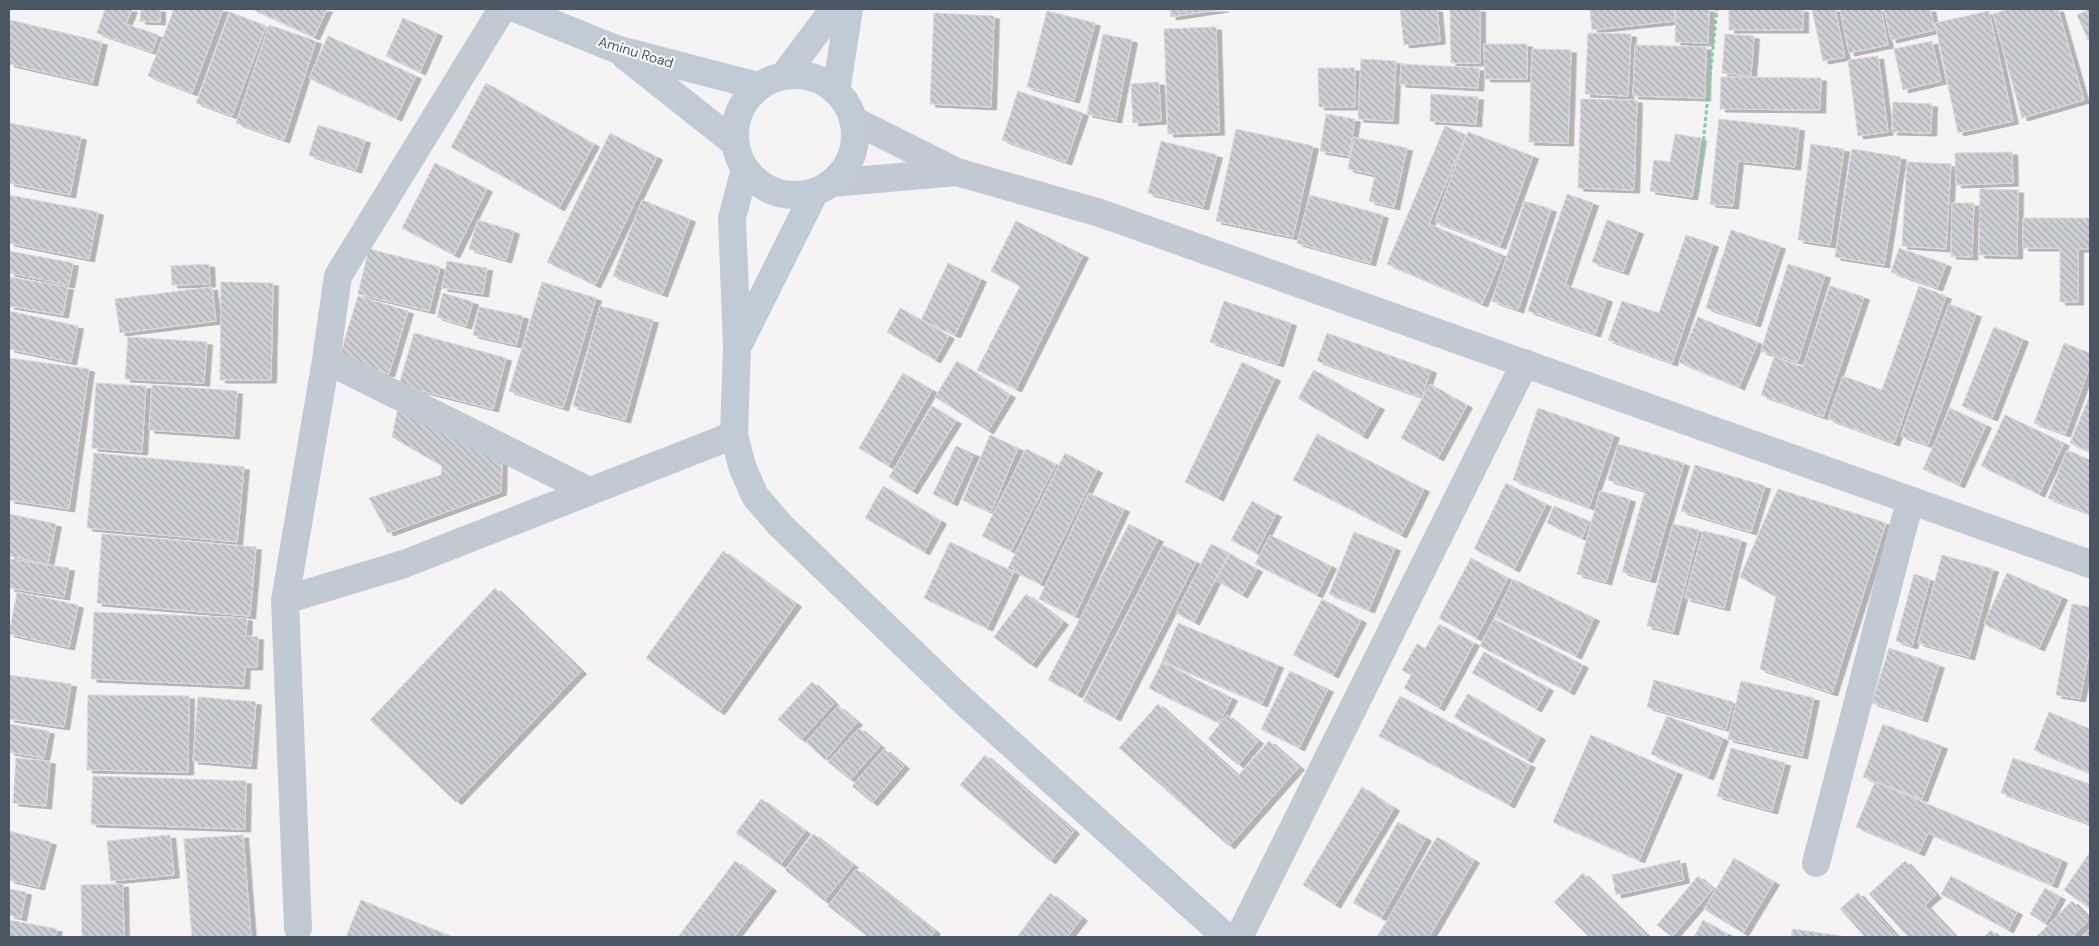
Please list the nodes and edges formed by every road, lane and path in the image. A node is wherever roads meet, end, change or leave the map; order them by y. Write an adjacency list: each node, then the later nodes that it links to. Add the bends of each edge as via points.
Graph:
1 (502, 9): 17 (street, via 338,276)
2 (517, 9): 6 (street, Aminu Road)
3 (834, 9): 7 (street)
4 (849, 9): 9 (street)
5 (1717, 9): 15 (path)
6 (616, 49): 8 (street, Aminu Road); 11 (street)
7 (785, 74): 8 (street); 9 (street, via 821,80)
8 (758, 86): 11 (street, via 744,102 736,122)
9 (836, 91): 10 (street, via 847,104)
10 (853, 120): 13 (street); 14 (street, via 855,138 852,154 843,170)
11 (735, 143): 12 (street)
12 (745, 169): 14 (street, via 759,184 776,192 796,195); 16 (street, via 732,218)
13 (957, 172): 14 (street); 18 (street, via 1100,213)
14 (823, 187): 16 (street)
15 (1698, 192)
16 (737, 347): 19 (street)
17 (326, 360): 20 (street); 23 (street)
18 (1525, 362): 21 (street); 27 (street)
19 (734, 435): 20 (street); 26 (street, via 742,466 755,496 780,525 960,698)
20 (589, 491): 23 (street, via 404,564)
21 (1910, 501): 22 (street); 24 (street)
22 (2090, 564)
23 (285, 600): 25 (street)
24 (1816, 863)
25 (298, 928)
26 (1226, 937)
27 (1239, 937)

